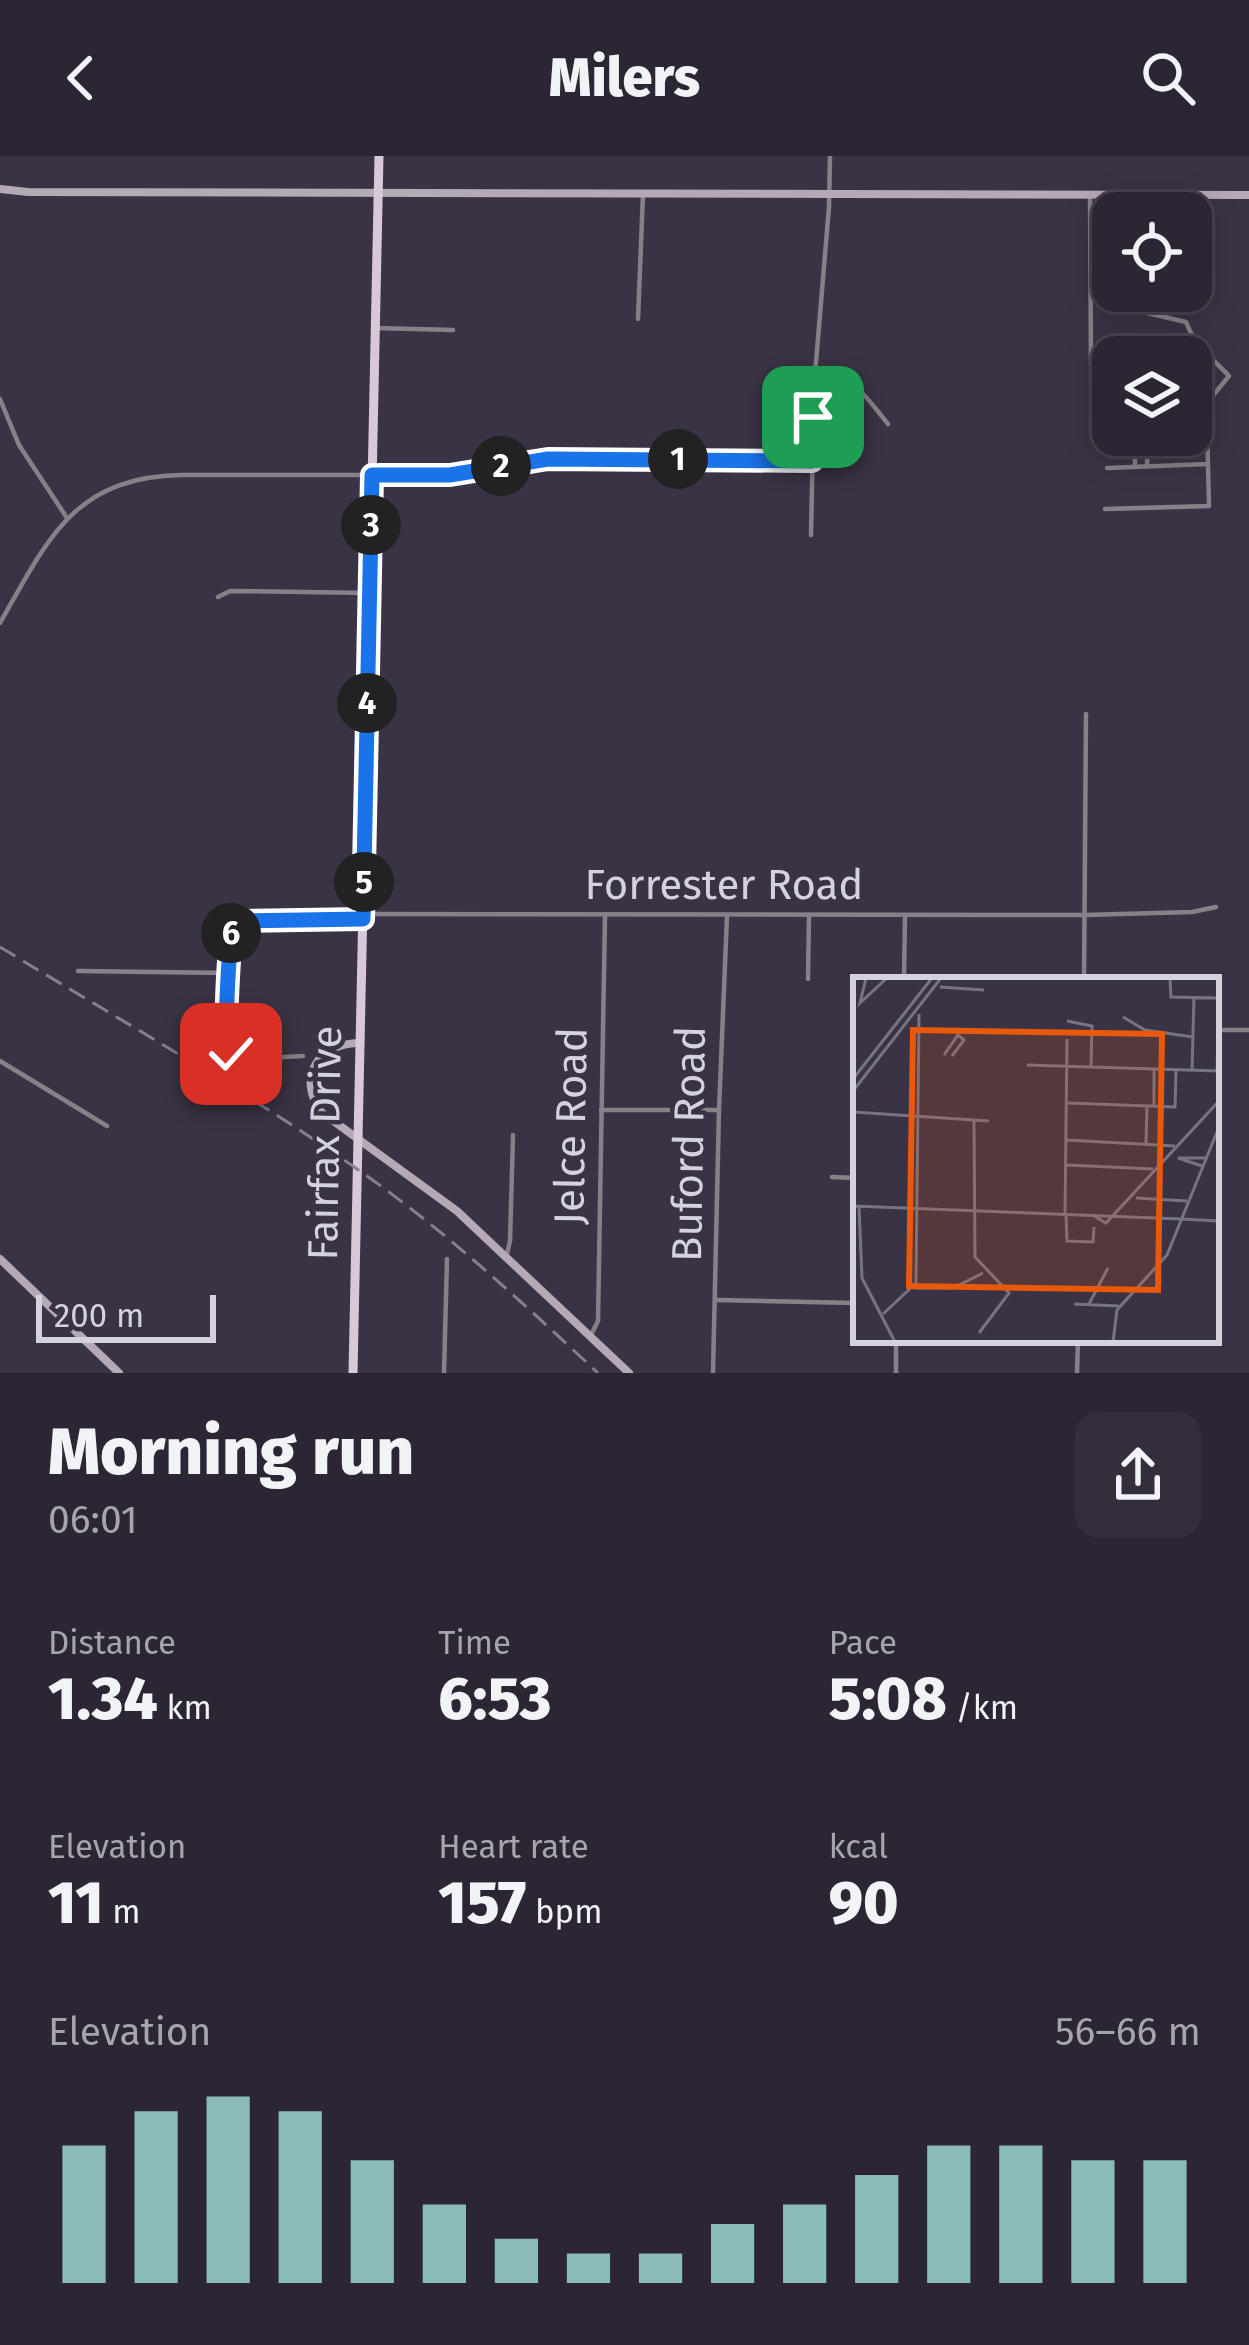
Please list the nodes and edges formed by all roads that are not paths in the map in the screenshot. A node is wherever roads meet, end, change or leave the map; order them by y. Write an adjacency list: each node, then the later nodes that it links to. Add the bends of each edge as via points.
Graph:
1 (379, 156): 4 (main road, Fairfax Drive)
2 (830, 156): 6 (street)
3 (0, 189): 4 (street)
4 (378, 193): 5 (street); 11 (main road, Fairfax Drive)
5 (643, 194): 6 (street); 10 (street)
6 (830, 194): 7 (street); 16 (street)
7 (1090, 195): 8 (street); 14 (street)
8 (1249, 195)
9 (1143, 312): 13 (street, via 1186,322)
10 (638, 319)
11 (375, 328): 12 (street); 28 (main road, Fairfax Drive)
12 (453, 330)
13 (1193, 336)
14 (1092, 358)
15 (1212, 361): 17 (street, via 1229,376)
16 (814, 372): 19 (street, via 848,379); 23 (street)
17 (1212, 396)
18 (0, 399): 30 (street)
19 (888, 424)
20 (1136, 456): 25 (street)
21 (1148, 456): 26 (street)
22 (1208, 456): 24 (street)
23 (812, 461): 28 (street, via 548,459 450,475); 31 (street)
24 (1208, 464): 26 (street); 29 (street, via 1209,506)
25 (1136, 466): 26 (street); 27 (street)
26 (1148, 466)
27 (1107, 468)
28 (372, 475): 30 (street, via 161,475 103,492); 32 (main road, Fairfax Drive)
29 (1105, 509)
30 (67, 518): 34 (street)
31 (812, 535)
32 (369, 593): 33 (street); 42 (main road, Fairfax Drive)
33 (218, 597)
34 (0, 623)
35 (1086, 714): 39 (street)
36 (1216, 907): 39 (street, Forrester Road)
37 (605, 915): 40 (street, Forrester Road); 42 (street, Forrester Road); 52 (street, Jelce Road)
38 (808, 915): 40 (street, Forrester Road); 41 (street, Forrester Road); 47 (street)
39 (1085, 915): 41 (street, Forrester Road); 46 (street)
40 (727, 916): 51 (street, Buford Road)
41 (904, 916): 45 (street)
42 (363, 917): 44 (street, Forrester Road, via 235,921); 48 (main road, Fairfax Drive)
43 (78, 971): 44 (street)
44 (229, 973): 49 (street, via 230,1052)
45 (904, 977)
46 (1084, 977)
47 (808, 979)
48 (360, 1043): 58 (street, via 336,1046 318,1060 310,1084 316,1104 458,1211); 65 (main road, Fairfax Drive)
49 (304, 1057)
50 (0, 1061): 53 (street)
51 (719, 1109): 52 (street); 60 (street, Buford Road)
52 (601, 1110): 62 (street, Jelce Road, via 598,1321)
53 (107, 1126)
54 (513, 1136): 58 (street)
55 (832, 1178): 56 (street)
56 (853, 1178)
57 (0, 1258): 64 (street)
58 (506, 1258): 62 (street)
59 (447, 1259): 66 (street)
60 (716, 1300): 61 (street); 68 (street, Buford Road)
61 (853, 1303)
62 (590, 1337): 67 (street)
63 (1078, 1343): 69 (street)
64 (119, 1373)
65 (353, 1373)
66 (444, 1373)
67 (629, 1373)
68 (713, 1373)
69 (1077, 1373)

